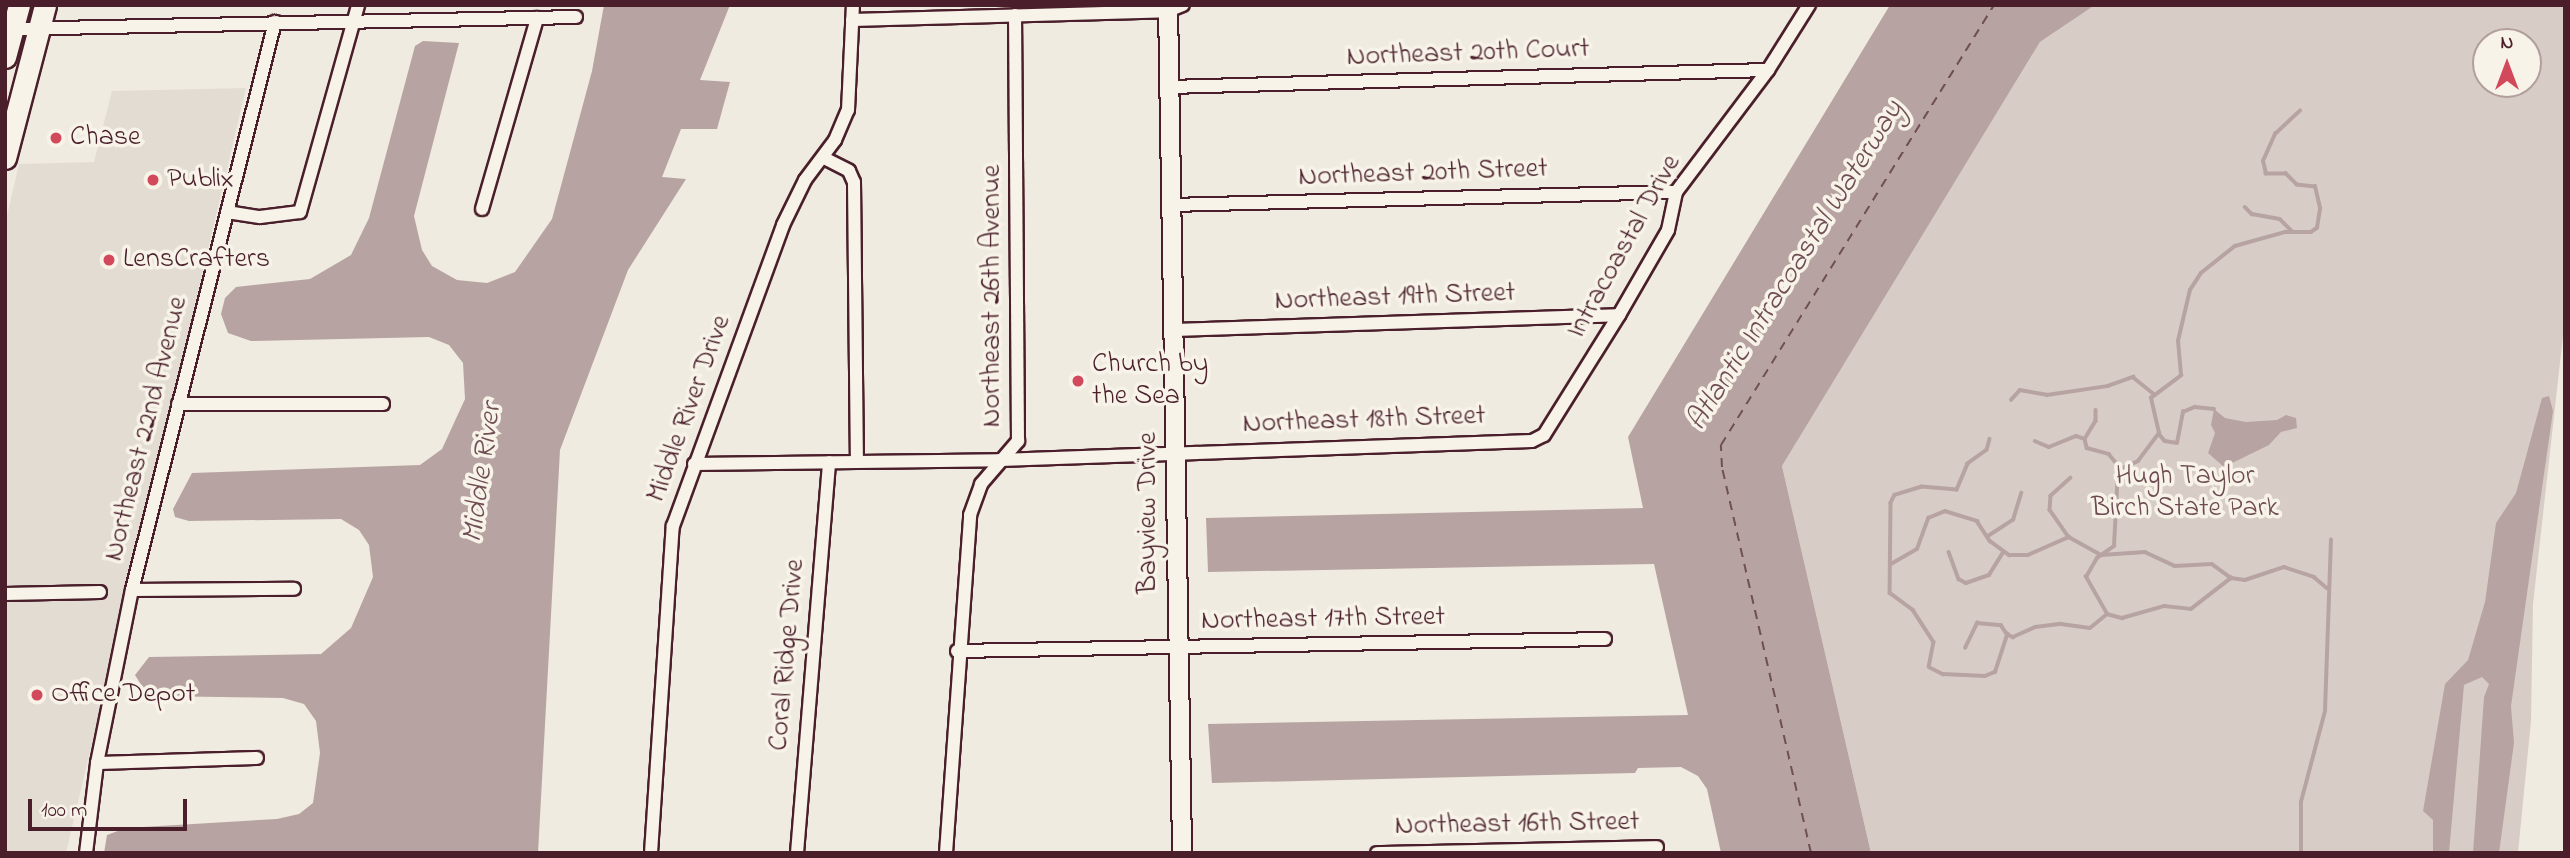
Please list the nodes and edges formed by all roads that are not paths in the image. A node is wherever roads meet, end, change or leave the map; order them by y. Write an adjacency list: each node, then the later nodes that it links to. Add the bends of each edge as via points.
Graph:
1 (19, 5): 13 (main road)
2 (45, 5): 14 (main road)
3 (358, 5): 10 (street)
4 (853, 5): 11 (street, Middle River Drive)
5 (1809, 5): 16 (street, Intracoastal Drive)
6 (1173, 7): 7 (street); 17 (street, Bayview Drive)
7 (1015, 15): 11 (street); 30 (street, Northeast 26th Avenue, via 1018,441)
8 (576, 17): 9 (street)
9 (537, 18): 10 (street); 22 (street)
10 (353, 20): 12 (street); 23 (street, via 299,212 260,217)
11 (852, 20): 19 (street, Middle River Drive, via 848,110)
12 (275, 22): 14 (street); 23 (street, Northeast 22nd Avenue)
13 (9, 29): 14 (street); 15 (main road)
14 (39, 29): 18 (main road)
15 (5, 57)
16 (1768, 70): 17 (street, Northeast 20th Court); 20 (street, Intracoastal Drive)
17 (1170, 88): 21 (street, Bayview Drive)
18 (5, 158)
19 (824, 158): 31 (street, via 849,171 854,182); 33 (street, Middle River Drive, via 805,180 783,225)
20 (1676, 192): 21 (street, Northeast 20th Street); 24 (street, Intracoastal Drive, via 1668,230)
21 (1171, 205): 25 (street, Bayview Drive)
22 (482, 209)
23 (227, 212): 26 (street, Northeast 22nd Avenue)
24 (1619, 315): 25 (street, Northeast 19th Street); 28 (street, Intracoastal Drive, via 1544,435)
25 (1172, 330): 29 (street, Bayview Drive)
26 (178, 404): 27 (street); 35 (street, Northeast 22nd Avenue)
27 (383, 404)
28 (1532, 441): 29 (street, Northeast 18th Street)
29 (1175, 451): 30 (street, Northeast 18th Street); 39 (street, Bayview Drive)
30 (1000, 460): 31 (street, Northeast 18th Street); 40 (street, Northeast 26th Avenue, via 981,484 970,515)
31 (857, 461): 32 (street, Northeast 18th Street)
32 (829, 462): 33 (street, Northeast 18th Street); 46 (street, Coral Ridge Drive)
33 (694, 464): 45 (street, Middle River Drive, via 673,526)
34 (294, 589): 35 (street)
35 (132, 590): 42 (street, Northeast 22nd Avenue)
36 (100, 592): 37 (street)
37 (5, 594)
38 (1605, 639): 39 (street, Northeast 17th Street)
39 (1176, 648): 40 (street, Northeast 17th Street); 48 (street, Bayview Drive)
40 (957, 651): 47 (street, Northeast 26th Avenue)
41 (257, 758): 42 (street)
42 (97, 763): 44 (street, Northeast 22nd Avenue)
43 (1657, 847): 49 (street, Northeast 16th Street)
44 (86, 853)
45 (651, 853)
46 (797, 853)
47 (946, 853)
48 (1182, 853)
49 (1377, 853)

